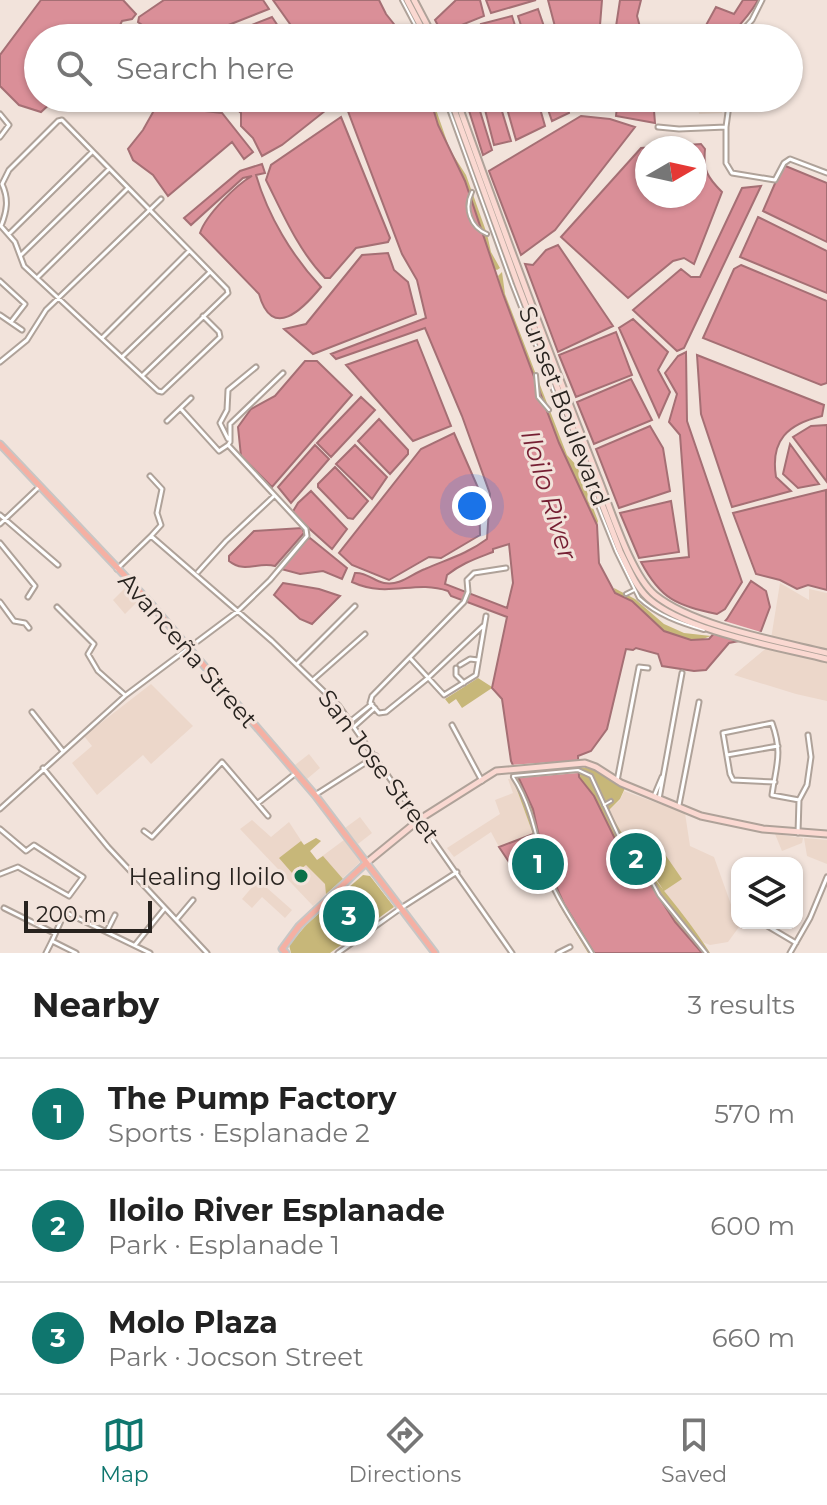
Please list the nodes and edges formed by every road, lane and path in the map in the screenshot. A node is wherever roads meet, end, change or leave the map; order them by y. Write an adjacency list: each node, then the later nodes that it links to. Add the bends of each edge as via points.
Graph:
1 (405, 0): 4 (main road)
2 (414, 0): 5 (main road)
3 (762, 0): 6 (street)
4 (420, 24)
5 (422, 24)
6 (748, 24)
7 (455, 112): 69 (main road, Sunset Boulevard, via 638,587 672,615)
8 (455, 112): 59 (street, via 568,427)
9 (728, 112): 12 (street)
10 (0, 114): 13 (street, via 9,125)
11 (658, 127): 12 (street)
12 (726, 127): 16 (street, via 726,163 732,173 775,180 790,159)
13 (0, 137)
14 (93, 152): 15 (street); 17 (street, via 60,120); 22 (street)
15 (109, 169): 18 (street); 25 (street)
16 (827, 173)
17 (1, 184): 22 (street, via 7,196 1,226)
18 (128, 188): 21 (street); 27 (street)
19 (472, 192): 23 (street, via 470,215)
20 (161, 199): 21 (street)
21 (149, 210): 24 (street); 29 (street)
22 (9, 234): 25 (street)
23 (487, 234)
24 (189, 251): 26 (street); 34 (street)
25 (21, 255): 27 (street)
26 (210, 272): 31 (street, via 228,293); 35 (street)
27 (37, 278): 29 (street)
28 (0, 281): 32 (street, via 25,304)
29 (57, 300): 34 (street); 36 (street, via 27,340)
30 (0, 315): 32 (street)
31 (203, 316): 39 (street); 39 (street, via 220,337 162,392)
32 (11, 322): 33 (street)
33 (22, 330)
34 (102, 338): 35 (street)
35 (123, 356): 39 (street)
36 (0, 362)
37 (256, 367): 45 (street, via 228,390 220,423)
38 (283, 373): 45 (street, via 230,424)
39 (143, 375)
40 (536, 375): 43 (street, via 538,397)
41 (191, 398): 42 (street)
42 (181, 409): 44 (street); 45 (street, via 219,451)
43 (549, 410)
44 (167, 421)
45 (229, 443): 49 (street)
46 (1, 446): 48 (main road, Avanceña Street)
47 (150, 476): 53 (street, via 162,489 157,513 161,525)
48 (40, 486): 51 (street); 57 (main road, Avanceña Street)
49 (274, 496): 58 (street); 65 (street, via 308,534)
50 (0, 515): 51 (street)
51 (5, 520): 52 (street); 55 (street)
52 (0, 524)
53 (151, 536): 57 (street); 58 (street, San Jose Street)
54 (0, 543): 61 (street, via 35,586)
55 (58, 565)
56 (506, 568): 73 (street, via 474,573 467,580 464,602)
57 (117, 569): 71 (main road, Avanceña Street)
58 (197, 574): 65 (street, San Jose Street)
59 (635, 589): 60 (street); 69 (street, via 645,604 671,620)
60 (626, 594)
61 (28, 597)
62 (0, 602): 68 (street, via 14,621)
63 (355, 606): 75 (street)
64 (57, 607): 81 (street, via 94,644 88,654 92,665)
65 (238, 611): 71 (street); 75 (street, San Jose Street)
66 (486, 616): 67 (street)
67 (483, 626): 74 (street); 78 (street)
68 (29, 628)
69 (714, 628): 72 (main road, Sunset Boulevard)
70 (365, 634): 79 (street)
71 (188, 647): 81 (street); 94 (main road, Avanceña Street)
72 (827, 656)
73 (410, 658): 78 (street); 83 (street, via 372,696)
74 (479, 660): 80 (street, via 476,675); 80 (street, via 458,666 456,675)
75 (297, 664): 79 (street, San Jose Street)
76 (648, 668): 96 (street, via 639,667)
77 (682, 673): 99 (street)
78 (428, 678): 80 (street, via 444,695); 83 (street, via 386,712)
79 (314, 679): 85 (street, San Jose Street)
80 (464, 683)
81 (126, 695): 90 (street)
82 (699, 702): 104 (street)
83 (373, 706): 85 (street); 87 (street)
84 (32, 712): 90 (street)
85 (351, 721): 87 (street, San Jose Street)
86 (452, 725): 95 (street)
87 (355, 726): 92 (street, San Jose Street)
88 (808, 735): 100 (street, via 809,772)
89 (778, 746): 91 (street); 91 (street, via 770,722 723,733); 97 (street)
90 (62, 750): 93 (street)
91 (727, 755): 97 (street, via 733,780)
92 (376, 756): 98 (street); 107 (street, San Jose Street)
93 (43, 768): 105 (street); 118 (street)
94 (296, 773): 98 (main road, Avanceña Street); 102 (street)
95 (482, 781): 96 (main road, via 509,768 585,763); 107 (main road)
96 (617, 781): 99 (main road)
97 (775, 782): 100 (street, via 772,795)
98 (315, 795): 112 (main road, Avanceña Street)
99 (656, 798): 104 (main road)
100 (799, 800): 110 (street)
101 (611, 801): 103 (street)
102 (257, 804): 106 (street); 109 (street, via 222,762 152,837)
103 (603, 806): 138 (street, via 591,776 578,770 515,775 553,886); 139 (street, via 625,847)
104 (679, 808): 110 (main road, via 724,822)
105 (0, 809)
106 (268, 816)
107 (420, 819): 112 (main road); 113 (street, San Jose Street)
108 (0, 829): 114 (street, via 26,851 34,845 83,877 69,896 18,867)
109 (144, 831)
110 (798, 834): 111 (main road)
111 (827, 834)
112 (365, 864): 119 (main road, Avanceña Street); 129 (main road, via 299,926)
113 (457, 872): 119 (street); 136 (street, San Jose Street)
114 (0, 874)
115 (827, 877): 126 (street)
116 (193, 900): 121 (street)
117 (4, 908): 124 (street)
118 (165, 908): 121 (street); 127 (street)
119 (401, 908): 134 (street); 135 (main road, Avanceña Street)
120 (115, 915): 123 (street)
121 (177, 919): 133 (street)
122 (772, 929): 126 (street)
123 (107, 931): 124 (street, via 67,911); 127 (street)
124 (55, 933): 125 (street)
125 (52, 941): 130 (street); 131 (street)
126 (796, 943): 140 (street)
127 (135, 945): 132 (street)
128 (570, 947): 137 (street)
129 (282, 952)
130 (46, 953)
131 (76, 953)
132 (150, 953)
133 (207, 953)
134 (338, 953)
135 (435, 953)
136 (512, 953)
137 (558, 953)
138 (592, 953)
139 (706, 953)
140 (790, 953)

